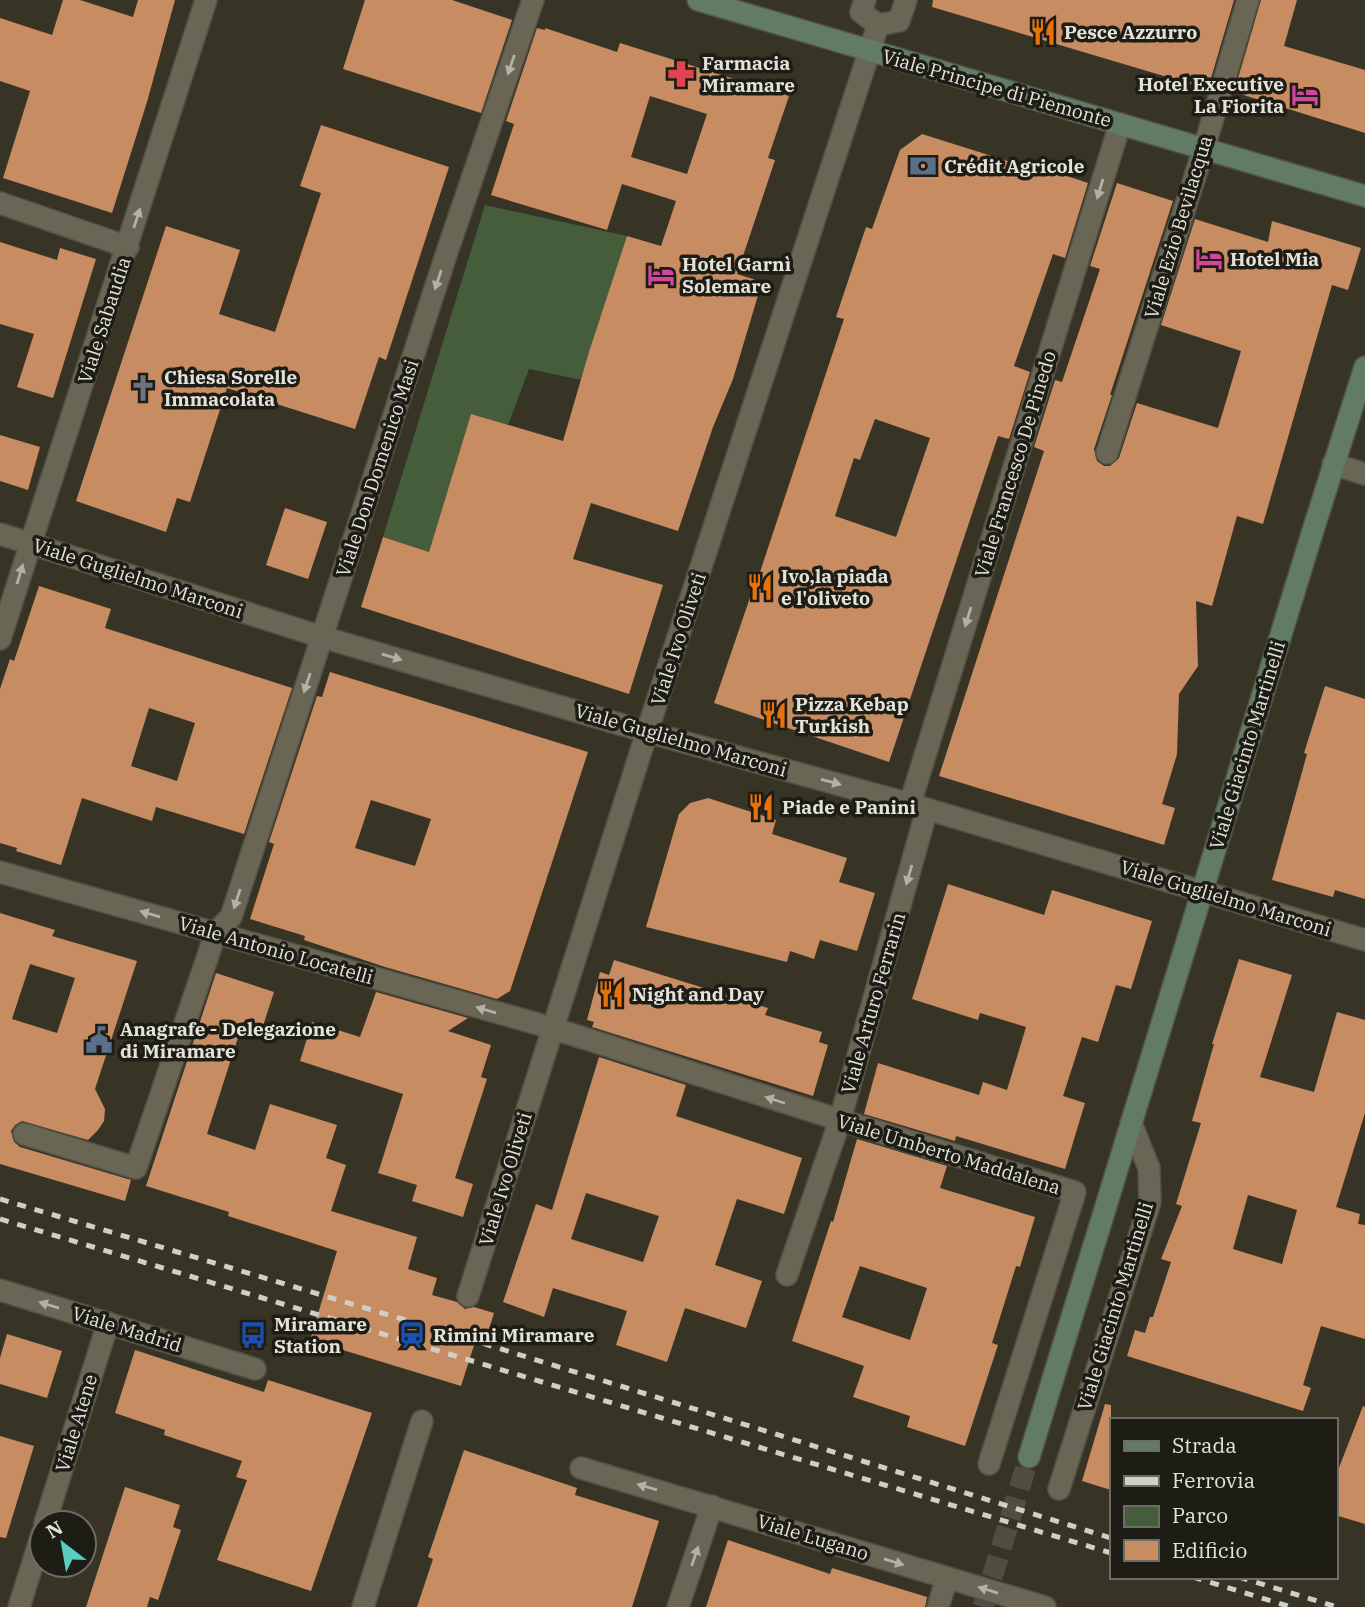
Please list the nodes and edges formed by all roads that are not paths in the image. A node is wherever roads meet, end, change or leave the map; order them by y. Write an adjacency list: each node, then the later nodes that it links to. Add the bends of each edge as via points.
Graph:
1 (206, 0): 13 (street, Viale Sabaudia, one-way to 1)
2 (533, 0): 20 (street, Viale Don Domenico Masi, one-way to 20)
3 (698, 0): 8 (street, Viale Principe di Piemonte)
4 (865, 0): 7 (street, via 861,12)
5 (906, 0): 7 (street, via 899,21)
6 (1248, 0): 10 (street, Viale Ezio Bevilacqua)
7 (878, 26): 8 (street, Viale Ivo Oliveti)
8 (871, 50): 9 (street, Viale Principe di Piemonte); 22 (street, Viale Ivo Oliveti)
9 (1120, 124): 10 (street, Viale Principe di Piemonte); 23 (street, Viale Francesco De Pinedo, one-way to 23)
10 (1204, 148): 11 (street, Viale Principe di Piemonte); 15 (street, Viale Ezio Bevilacqua)
11 (1365, 195)
12 (0, 203): 13 (street)
13 (128, 247): 19 (street, Viale Sabaudia)
14 (1365, 367): 16 (street, Viale Giacinto Martinelli)
15 (1107, 453)
16 (1333, 464): 17 (street); 25 (street, Viale Giacinto Martinelli)
17 (1365, 474)
18 (0, 534): 19 (street, Viale Guglielmo Marconi)
19 (30, 543): 20 (street, Viale Guglielmo Marconi); 21 (street, Viale Sabaudia, one-way to 19)
20 (322, 637): 22 (street, Viale Guglielmo Marconi, one-way to 22); 26 (street, Viale Don Domenico Masi, one-way to 26, via 231,918)
21 (0, 639)
22 (647, 732): 23 (street, Viale Guglielmo Marconi, one-way to 23); 28 (street, Viale Ivo Oliveti)
23 (919, 806): 25 (street, Viale Guglielmo Marconi); 29 (street, Viale Arturo Ferrarin, one-way to 29)
24 (0, 872): 26 (street, Viale Antonio Locatelli, one-way to 24)
25 (1202, 891): 27 (street, Viale Guglielmo Marconi); 30 (street, Viale Giacinto Martinelli)
26 (216, 932): 28 (street, Viale Antonio Locatelli, one-way to 26); 31 (street, Viale Don Domenico Masi, via 136,1168)
27 (1365, 940)
28 (552, 1028): 29 (street, Viale Umberto Maddalena, one-way to 28); 34 (street, Viale Ivo Oliveti)
29 (840, 1120): 32 (street, Viale Arturo Ferrarin); 39 (street, Viale Umberto Maddalena, via 1075,1192)
30 (1131, 1123): 38 (street, Viale Giacinto Martinelli); 41 (street, Viale Giacinto Martinelli, via 1149,1168 1150,1202)
31 (24, 1134)
32 (787, 1275)
33 (0, 1290): 35 (street, Viale Madrid, one-way to 33)
34 (468, 1296)
35 (108, 1323): 36 (street, Viale Madrid); 43 (street, Viale Atene)
36 (255, 1369)
37 (422, 1421): 48 (street)
38 (1029, 1457)
39 (989, 1464)
40 (581, 1468): 42 (street, Viale Lugano, one-way to 40)
41 (1059, 1489)
42 (712, 1506): 45 (street, Viale Lugano, one-way to 45); 49 (street, one-way to 42)
43 (49, 1509)
44 (28, 1578): 47 (street)
45 (947, 1578): 46 (street, Viale Lugano, one-way to 45); 50 (street)
46 (1034, 1606)
47 (19, 1607)
48 (363, 1607)
49 (678, 1607)
50 (938, 1607)

